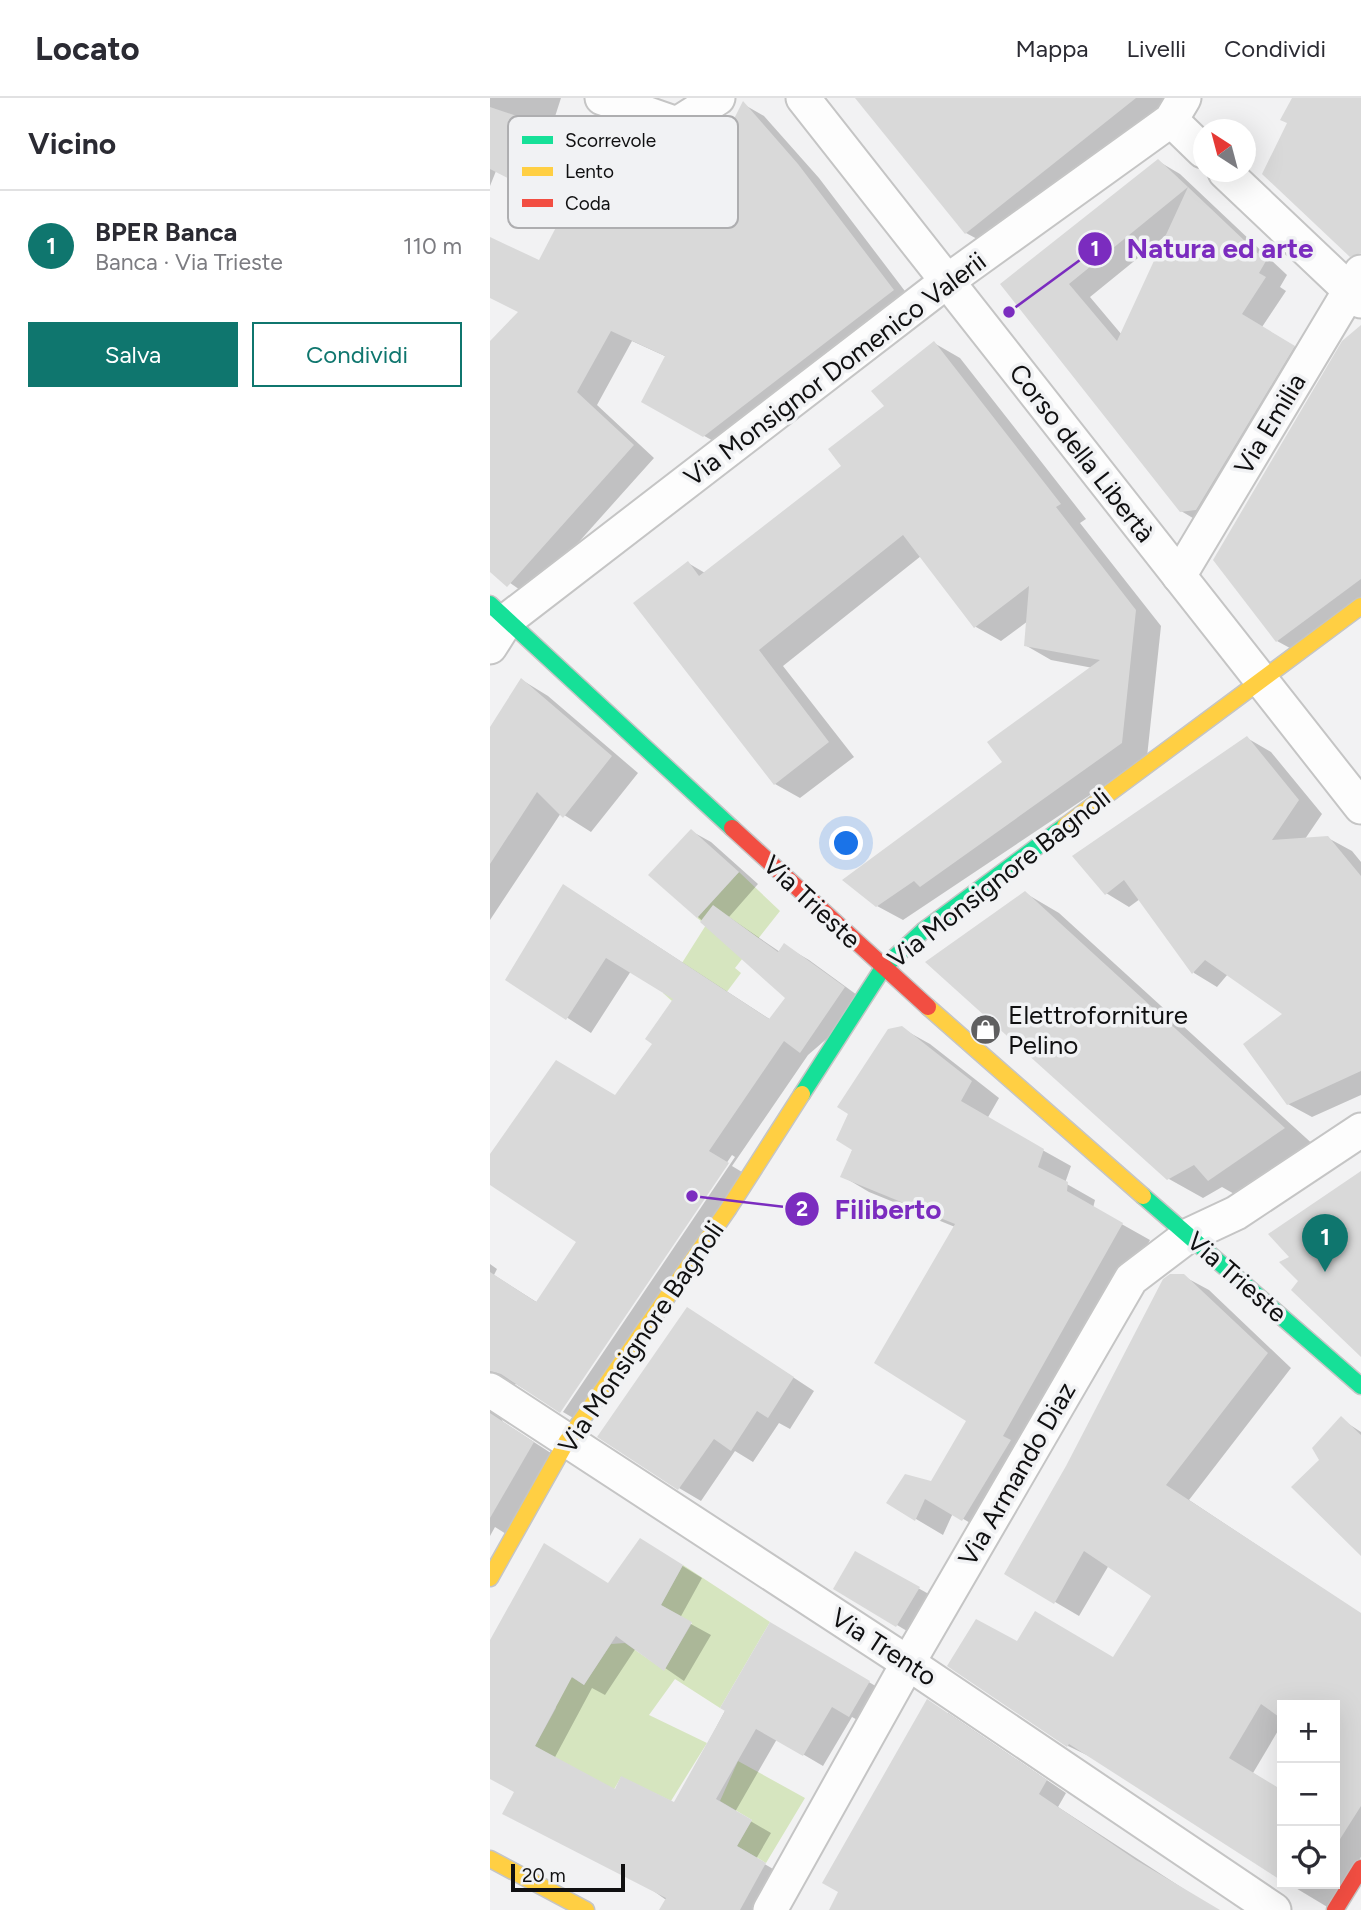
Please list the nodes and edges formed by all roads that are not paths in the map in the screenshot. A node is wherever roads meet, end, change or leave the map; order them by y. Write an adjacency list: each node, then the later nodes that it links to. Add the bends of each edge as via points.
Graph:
1 (602, 98): 5 (street)
2 (718, 98): 6 (street)
3 (803, 98): 9 (street, Corso della Libertà)
4 (1177, 109): 7 (street); 9 (street, Via Monsignor Domenico Valerii)
5 (654, 116)
6 (690, 116)
7 (1193, 135)
8 (1236, 182): 10 (street)
9 (947, 282): 11 (street, Corso della Libertà); 13 (street, Via Monsignor Domenico Valerii)
10 (1357, 288): 11 (street, Via Emilia)
11 (1179, 576): 14 (street, Corso della Libertà)
12 (1361, 606): 14 (street, Via Monsignore Bagnoli)
13 (496, 624): 16 (street, Via Trieste)
14 (1259, 681): 15 (street, Corso della Libertà); 16 (street, Via Monsignore Bagnoli, via 923,931)
15 (1361, 807)
16 (883, 968): 18 (street, Via Trieste); 21 (street, Via Monsignore Bagnoli, via 729,1208)
17 (1361, 1130): 18 (street, Via Armando Diaz, via 1236,1213)
18 (1189, 1235): 19 (street, Via Trieste); 23 (street, Via Armando Diaz, via 1131,1279)
19 (1361, 1386)
20 (490, 1390): 21 (street, Via Trento)
21 (567, 1441): 22 (street, Via Monsignore Bagnoli); 23 (street, Via Trento)
22 (490, 1578)
23 (908, 1662): 27 (street, Via Armando Diaz); 28 (street, Via Trento)
24 (490, 1859): 26 (street)
25 (1361, 1868): 29 (street)
26 (586, 1910)
27 (770, 1910)
28 (1274, 1910)
29 (1335, 1910)

